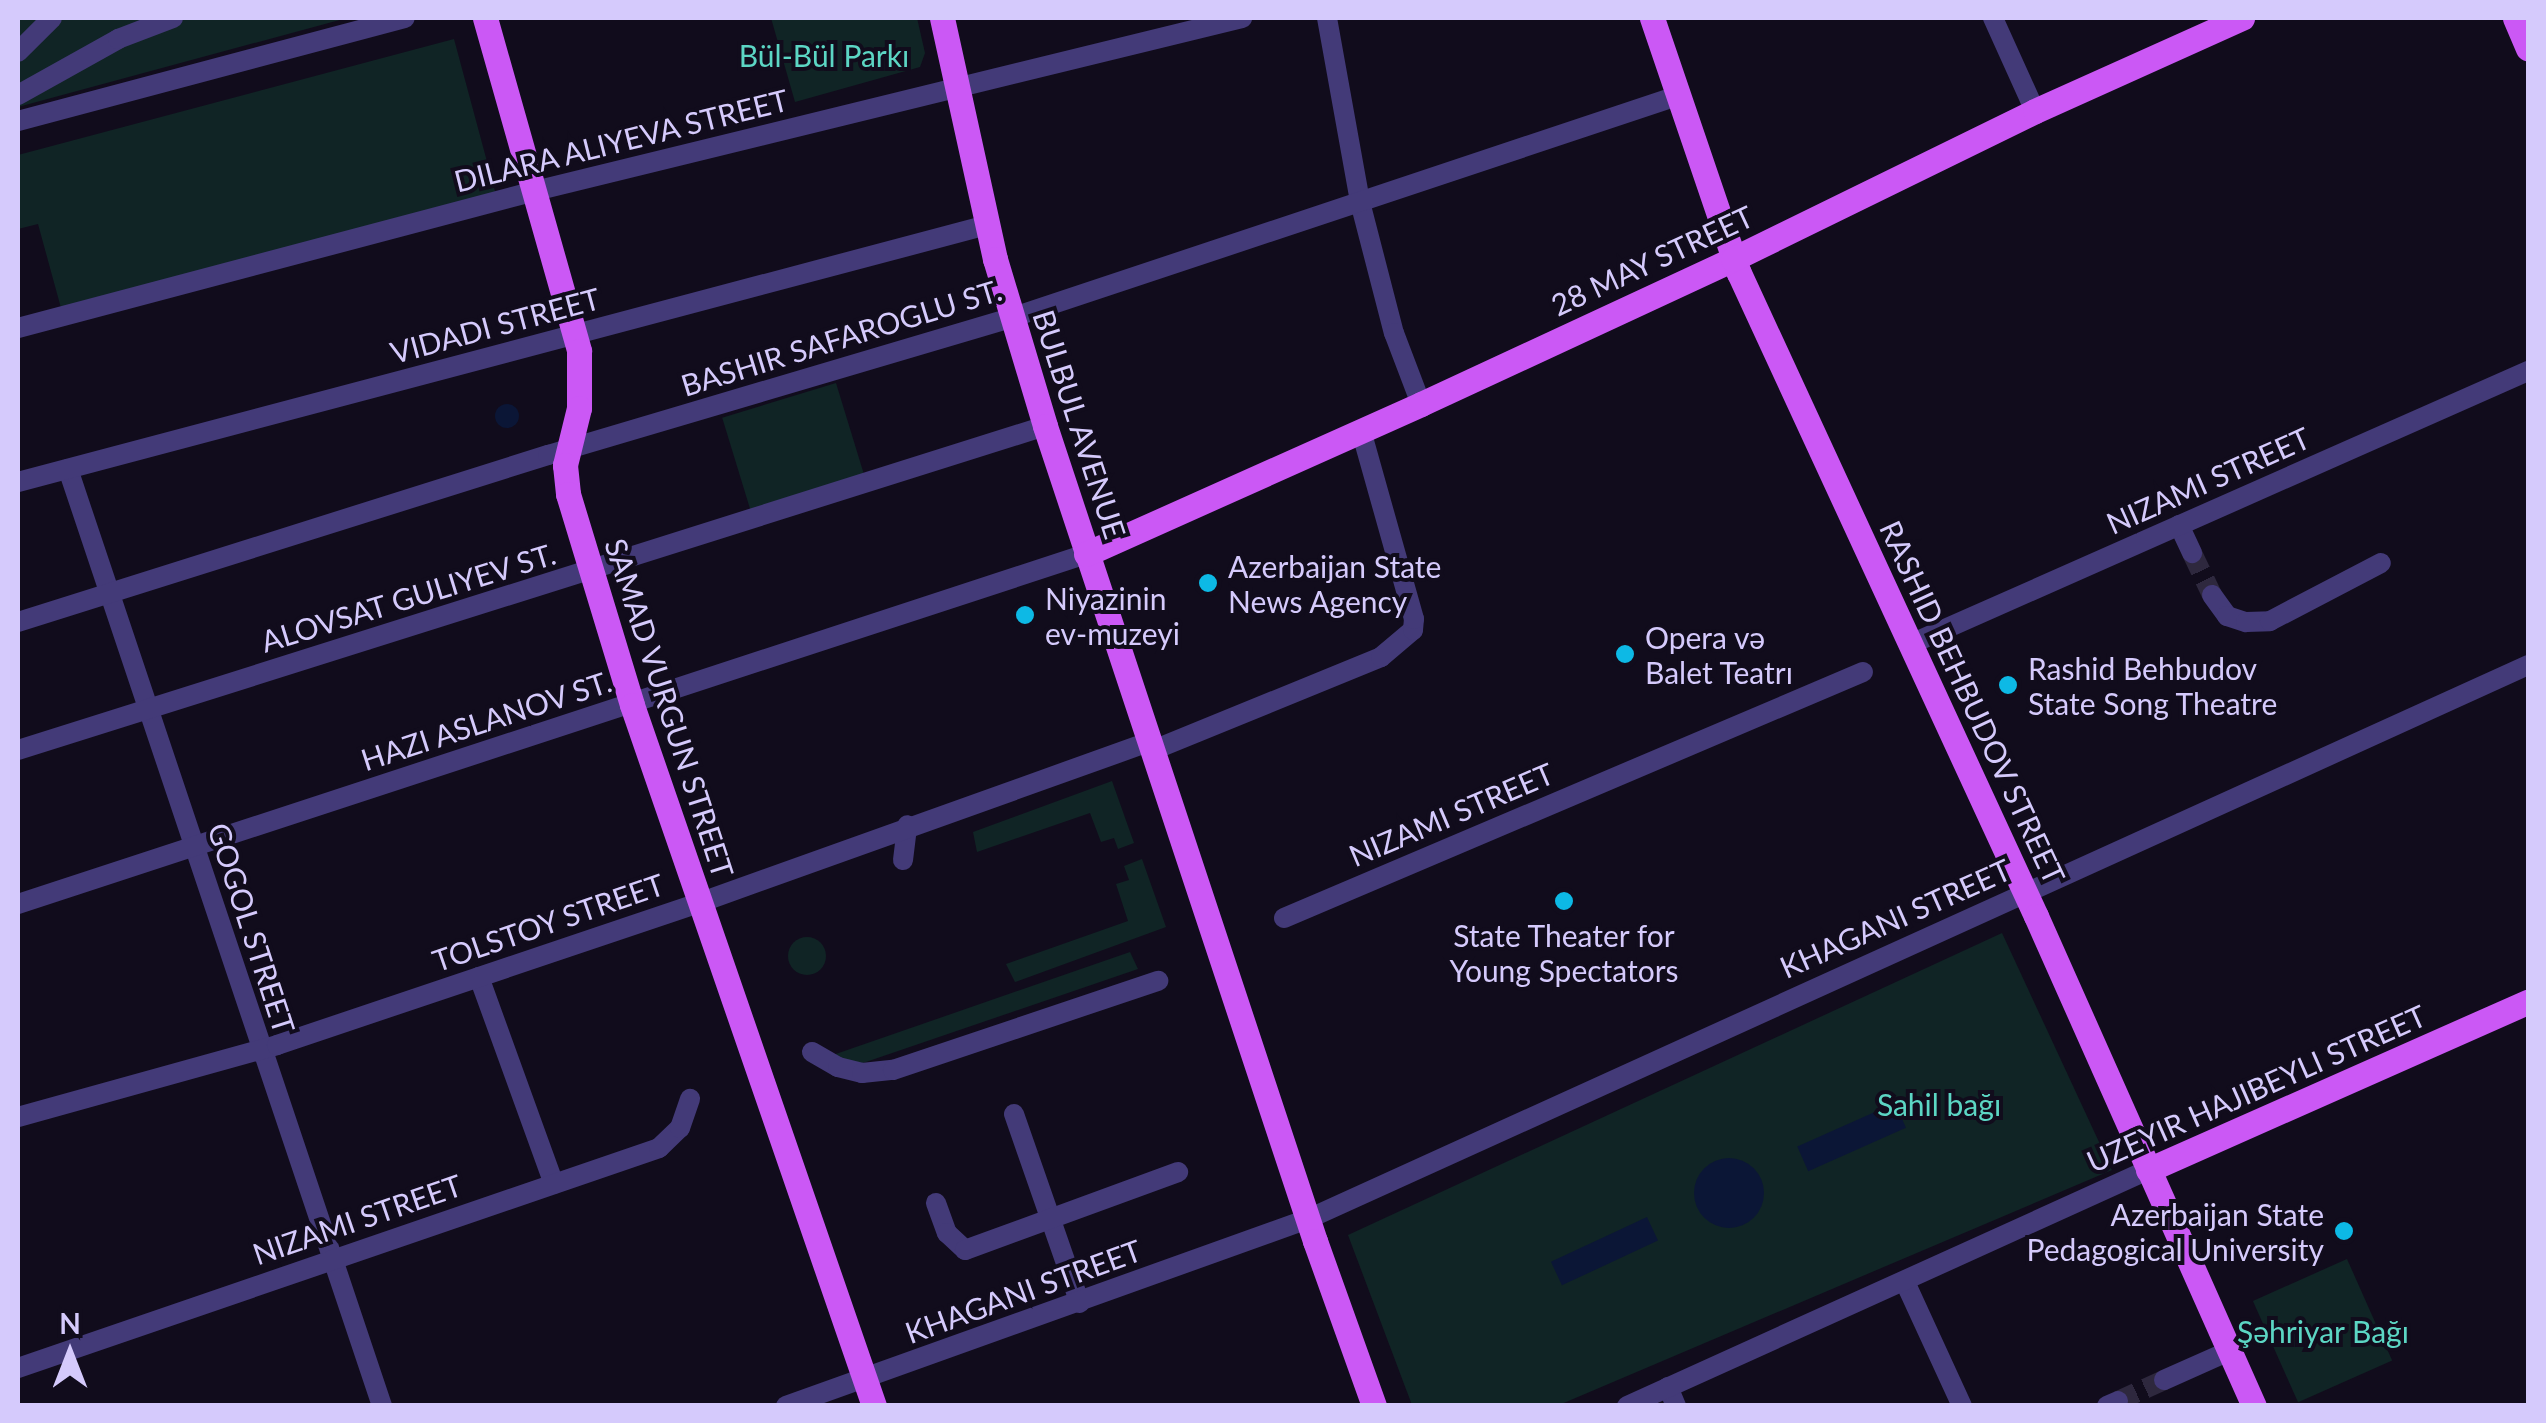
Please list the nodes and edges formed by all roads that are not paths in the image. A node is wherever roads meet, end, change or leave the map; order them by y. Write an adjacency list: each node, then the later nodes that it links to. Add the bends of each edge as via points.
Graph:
1 (52, 18): 13 (street)
2 (173, 18): 15 (street, via 118,39)
3 (405, 18): 18 (street)
4 (486, 18): 19 (main road, SAMAD VURGUN STREET)
5 (942, 18): 14 (main road, BULBUL AVENUE)
6 (1242, 18): 14 (street, DILARA ALIYEVA STREET)
7 (1327, 18): 20 (street)
8 (1652, 18): 16 (main road, RASHID BEHBUDOV STREET)
9 (1993, 18): 17 (street)
10 (2242, 18): 17 (main road, 28 MAY STREET)
11 (2516, 18): 12 (main road)
12 (2528, 48)
13 (18, 52)
14 (957, 88): 19 (street, DILARA ALIYEVA STREET); 21 (main road, BULBUL AVENUE)
15 (18, 95)
16 (1677, 96): 20 (street, BASHIR SAFAROGLU ST.); 22 (main road, RASHID BEHBUDOV STREET)
17 (2035, 111): 22 (main road, 28 MAY STREET)
18 (18, 121)
19 (535, 191): 24 (street, DILARA ALIYEVA STREET); 25 (main road, SAMAD VURGUN STREET)
20 (1360, 202): 23 (street, BASHIR SAFAROGLU ST.); 27 (street, via 1383,298)
21 (987, 224): 23 (main road, BULBUL AVENUE); 25 (street, VIDADI STREET)
22 (1733, 259): 27 (main road, 28 MAY STREET); 41 (main road, RASHID BEHBUDOV STREET)
23 (1012, 318): 28 (main road, BULBUL AVENUE); 30 (street, BASHIR SAFAROGLU ST.)
24 (18, 328)
25 (576, 334): 30 (main road, SAMAD VURGUN STREET, via 581,384); 31 (street, VIDADI STREET)
26 (2528, 371): 33 (street, NIZAMI STREET)
27 (1421, 404): 29 (main road, 28 MAY STREET)
28 (1044, 426): 35 (main road, BULBUL AVENUE); 37 (street, ALOVSAT GULIYEV ST.)
29 (1361, 432): 35 (main road, 28 MAY STREET); 46 (street, TOLSTOY STREET, via 1413,630 1382,657)
30 (568, 450): 37 (main road, SAMAD VURGUN STREET, via 568,494); 38 (street, BASHIR SAFAROGLU ST.)
31 (68, 469): 32 (street, VIDADI STREET); 38 (street, GOGOL STREET)
32 (18, 482)
33 (2180, 526): 34 (street); 41 (street, NIZAMI STREET)
34 (2192, 553)
35 (1086, 554): 44 (street, HAZI ASLANOV ST.); 46 (main road, BULBUL AVENUE)
36 (2381, 563): 39 (street, via 2270,621 2227,616)
37 (591, 571): 44 (main road, SAMAD VURGUN STREET); 45 (street, ALOVSAT GULIYEV ST.)
38 (110, 594): 40 (street, BASHIR SAFAROGLU ST.); 45 (street, GOGOL STREET)
39 (2212, 596)
40 (18, 622)
41 (1911, 644): 51 (main road, RASHID BEHBUDOV STREET)
42 (2528, 664): 51 (street, KHAGANI STREET)
43 (1863, 672): 54 (street, NIZAMI STREET)
44 (632, 705): 49 (street, HAZI ASLANOV ST.); 52 (main road, SAMAD VURGUN STREET)
45 (148, 710): 47 (street, ALOVSAT GULIYEV ST.); 49 (street, GOGOL STREET)
46 (1150, 746): 48 (street, TOLSTOY STREET); 68 (main road, BULBUL AVENUE)
47 (18, 750)
48 (907, 825): 50 (street); 52 (street, TOLSTOY STREET)
49 (193, 844): 53 (street, HAZI ASLANOV ST.); 58 (street, GOGOL STREET)
50 (903, 860)
51 (2024, 892): 63 (main road, RASHID BEHBUDOV STREET); 68 (street, KHAGANI STREET, via 1342,1203)
52 (699, 903): 55 (street, TOLSTOY STREET); 74 (main road, SAMAD VURGUN STREET)
53 (18, 904)
54 (1284, 918)
55 (479, 977): 58 (street, TOLSTOY STREET); 65 (street)
56 (1158, 981): 59 (street, via 893,1070 838,1068)
57 (2528, 1002): 63 (main road, UZEYIR HAJIBEYLI STREET)
58 (261, 1050): 62 (street, TOLSTOY STREET); 69 (street, GOGOL STREET)
59 (812, 1052)
60 (690, 1098): 65 (street, NIZAMI STREET, via 680,1128 658,1148)
61 (1014, 1114): 67 (street)
62 (18, 1118)
63 (2148, 1170): 70 (street, UZEYIR HAJIBEYLI STREET); 72 (main road, RASHID BEHBUDOV STREET)
64 (1178, 1172): 67 (street)
65 (554, 1184): 69 (street, NIZAMI STREET)
66 (936, 1203): 67 (street, via 946,1233 965,1250)
67 (1048, 1219): 71 (street)
68 (1311, 1230): 71 (street, KHAGANI STREET, via 1278,1229); 80 (main road)
69 (333, 1260): 73 (street, NIZAMI STREET); 77 (street, GOGOL STREET)
70 (1905, 1282): 76 (street, UZEYIR HAJIBEYLI STREET); 82 (street)
71 (1080, 1304): 74 (street, KHAGANI STREET)
72 (2229, 1351): 75 (street); 83 (main road, RASHID BEHBUDOV STREET)
73 (18, 1368)
74 (865, 1379): 78 (street, KHAGANI STREET); 79 (main road, SAMAD VURGUN STREET)
75 (2164, 1380)
76 (1672, 1396): 81 (street, UZEYIR HAJIBEYLI STREET)
77 (382, 1406)
78 (786, 1406)
79 (874, 1406)
80 (1374, 1406)
81 (1626, 1406)
82 (1962, 1406)
83 (2254, 1406)

